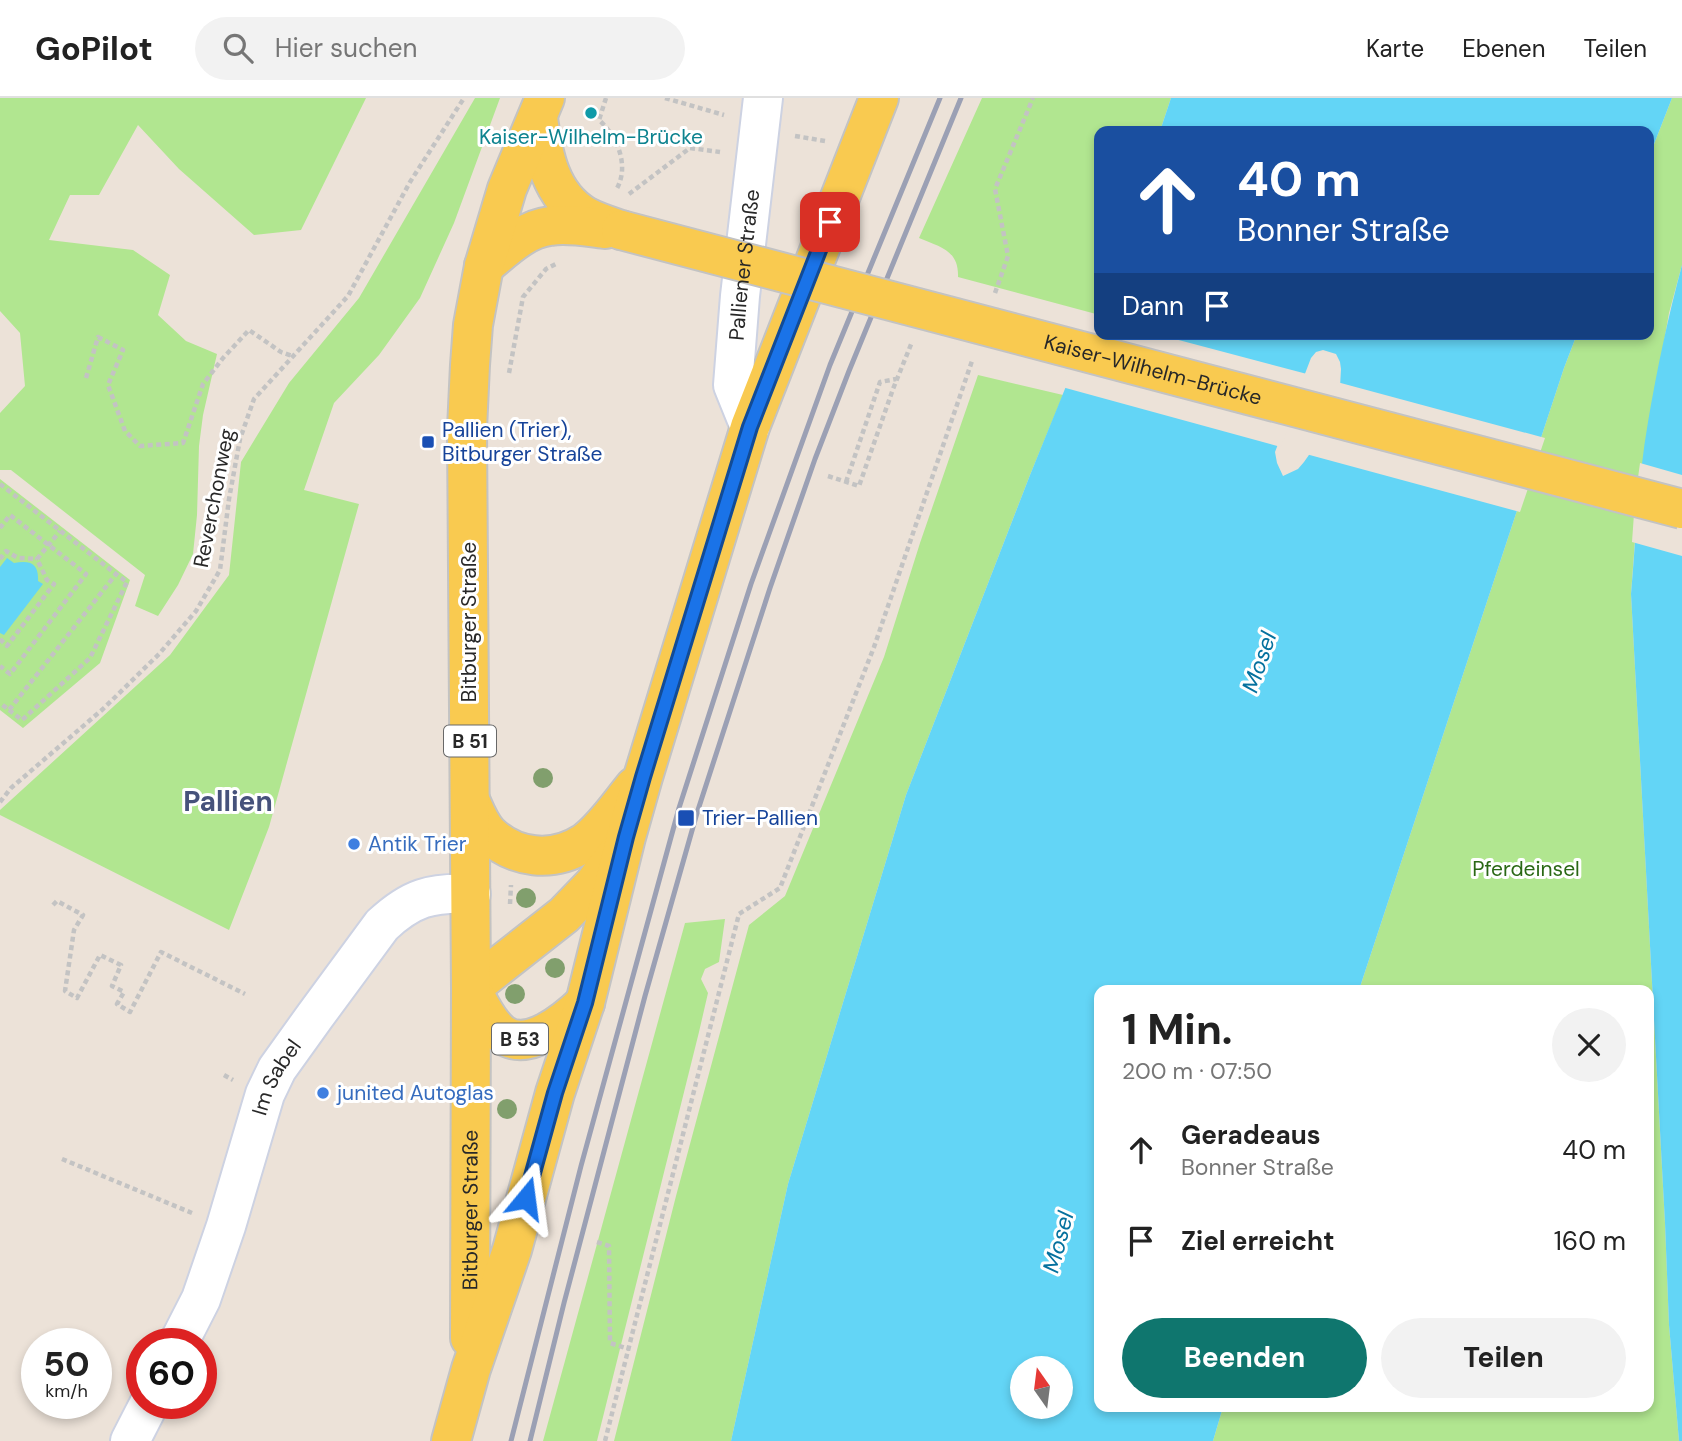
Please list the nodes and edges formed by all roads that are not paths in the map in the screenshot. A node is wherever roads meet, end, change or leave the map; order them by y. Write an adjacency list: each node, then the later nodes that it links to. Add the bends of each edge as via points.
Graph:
1 (879, 98): 6 (main road)
2 (541, 108): 4 (main road, Kaiser-Wilhelm-Brücke, via 542,145 561,194 583,215); 5 (main road, Bitburger Straße / B 51, via 507,189)
3 (752, 124): 6 (street, Palliener Straße, via 733,385)
4 (621, 230): 5 (main road, Kaiser-Wilhelm-Brücke, via 541,227); 7 (main road, Kaiser-Wilhelm-Brücke, bridge)
5 (484, 266): 9 (main road, Bitburger Straße / B 51, via 473,325 468,416)
6 (750, 427): 8 (main road)
7 (1682, 509)
8 (643, 777): 9 (main road, via 597,832 560,855 534,856 505,845 480,822); 10 (main road)
9 (470, 800): 11 (main road, Bitburger Straße / B 51)
10 (626, 837): 12 (main road, via 605,872 564,915); 13 (main road)
11 (471, 894): 12 (main road, Bitburger Straße / B 51); 14 (street, Im Sabel, via 429,897 403,907 382,925 277,1069 265,1094 201,1299)
12 (471, 988): 13 (main road, B 53, via 495,1028 517,1039 552,1029); 15 (main road, Bitburger Straße / B 51)
13 (585, 1003): 15 (main road, via 512,1250)
14 (186, 1328)
15 (471, 1368): 18 (main road, B 51)
16 (141, 1419): 17 (street)
17 (130, 1441)
18 (451, 1441)

